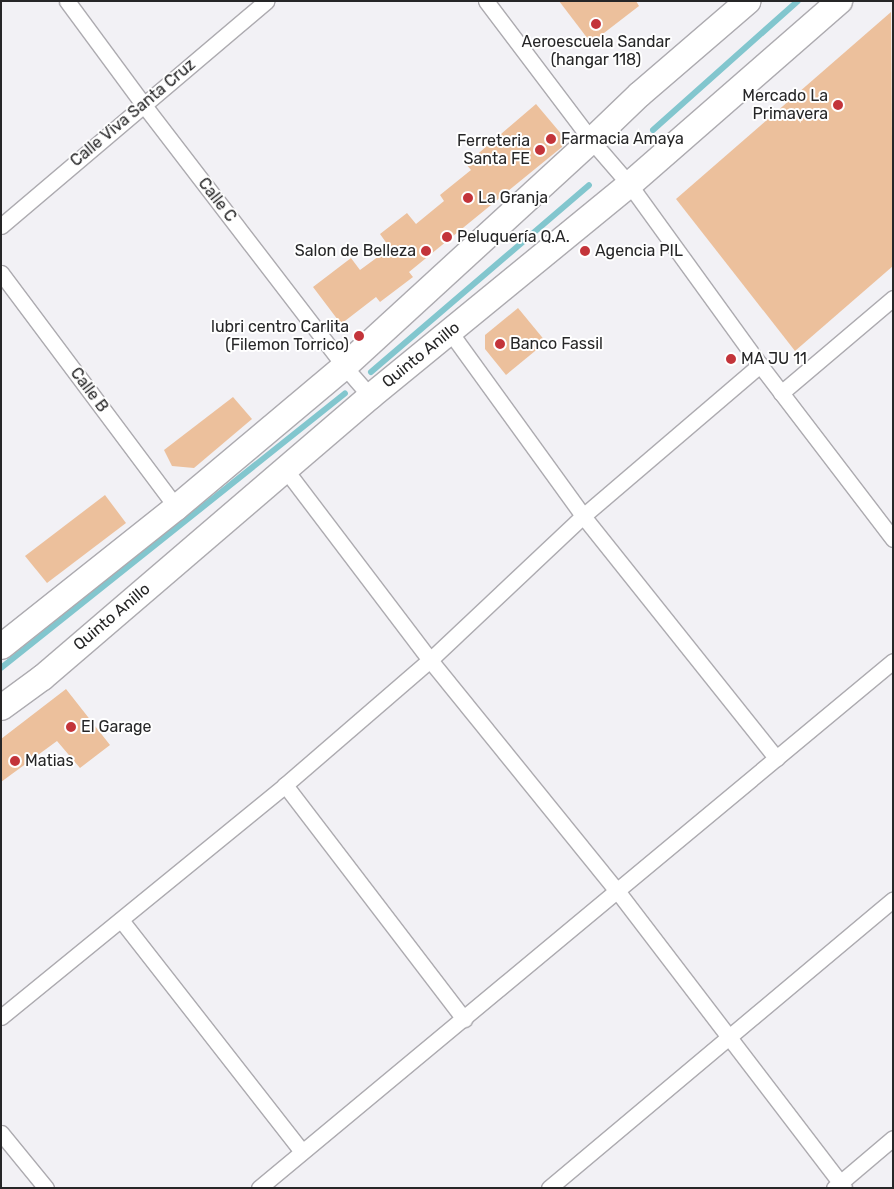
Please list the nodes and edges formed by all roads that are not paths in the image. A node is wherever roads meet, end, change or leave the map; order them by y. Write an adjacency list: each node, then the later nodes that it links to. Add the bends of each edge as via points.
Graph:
1 (67, 1): 6 (street, Calle C)
2 (266, 1): 6 (street, Calle Viva Santa Cruz)
3 (486, 1): 7 (street)
4 (747, 1): 7 (main road)
5 (839, 1): 8 (main road, Quinto Anillo)
6 (143, 104): 9 (street, Calle Viva Santa Cruz); 14 (street, Calle C)
7 (591, 140): 8 (street); 14 (main road)
8 (629, 184): 12 (main road, Quinto Anillo); 13 (street)
9 (1, 226)
10 (1, 273): 18 (street, Calle B)
11 (893, 298): 15 (street)
12 (450, 332): 16 (main road, Quinto Anillo); 19 (street)
13 (760, 364): 15 (street); 19 (street)
14 (344, 366): 16 (street, Calle C); 18 (main road)
15 (781, 393): 20 (street)
16 (370, 396): 17 (main road, Quinto Anillo)
17 (286, 469): 22 (street); 24 (main road, Quinto Anillo)
18 (176, 507): 21 (main road)
19 (584, 516): 22 (street); 25 (street)
20 (893, 539)
21 (4, 639)
22 (430, 660): 26 (street); 27 (street)
23 (893, 661): 25 (street)
24 (1, 707)
25 (776, 758): 27 (street)
26 (284, 784): 29 (street); 31 (street)
27 (618, 892): 31 (street); 32 (street)
28 (893, 899): 32 (street)
29 (121, 920): 30 (street); 35 (street)
30 (1, 1017)
31 (464, 1019): 35 (street)
32 (728, 1037): 36 (street); 39 (street)
33 (1, 1133): 37 (street)
34 (893, 1138): 36 (street)
35 (302, 1152): 38 (street)
36 (839, 1186)
37 (46, 1188)
38 (259, 1188)
39 (549, 1188)

